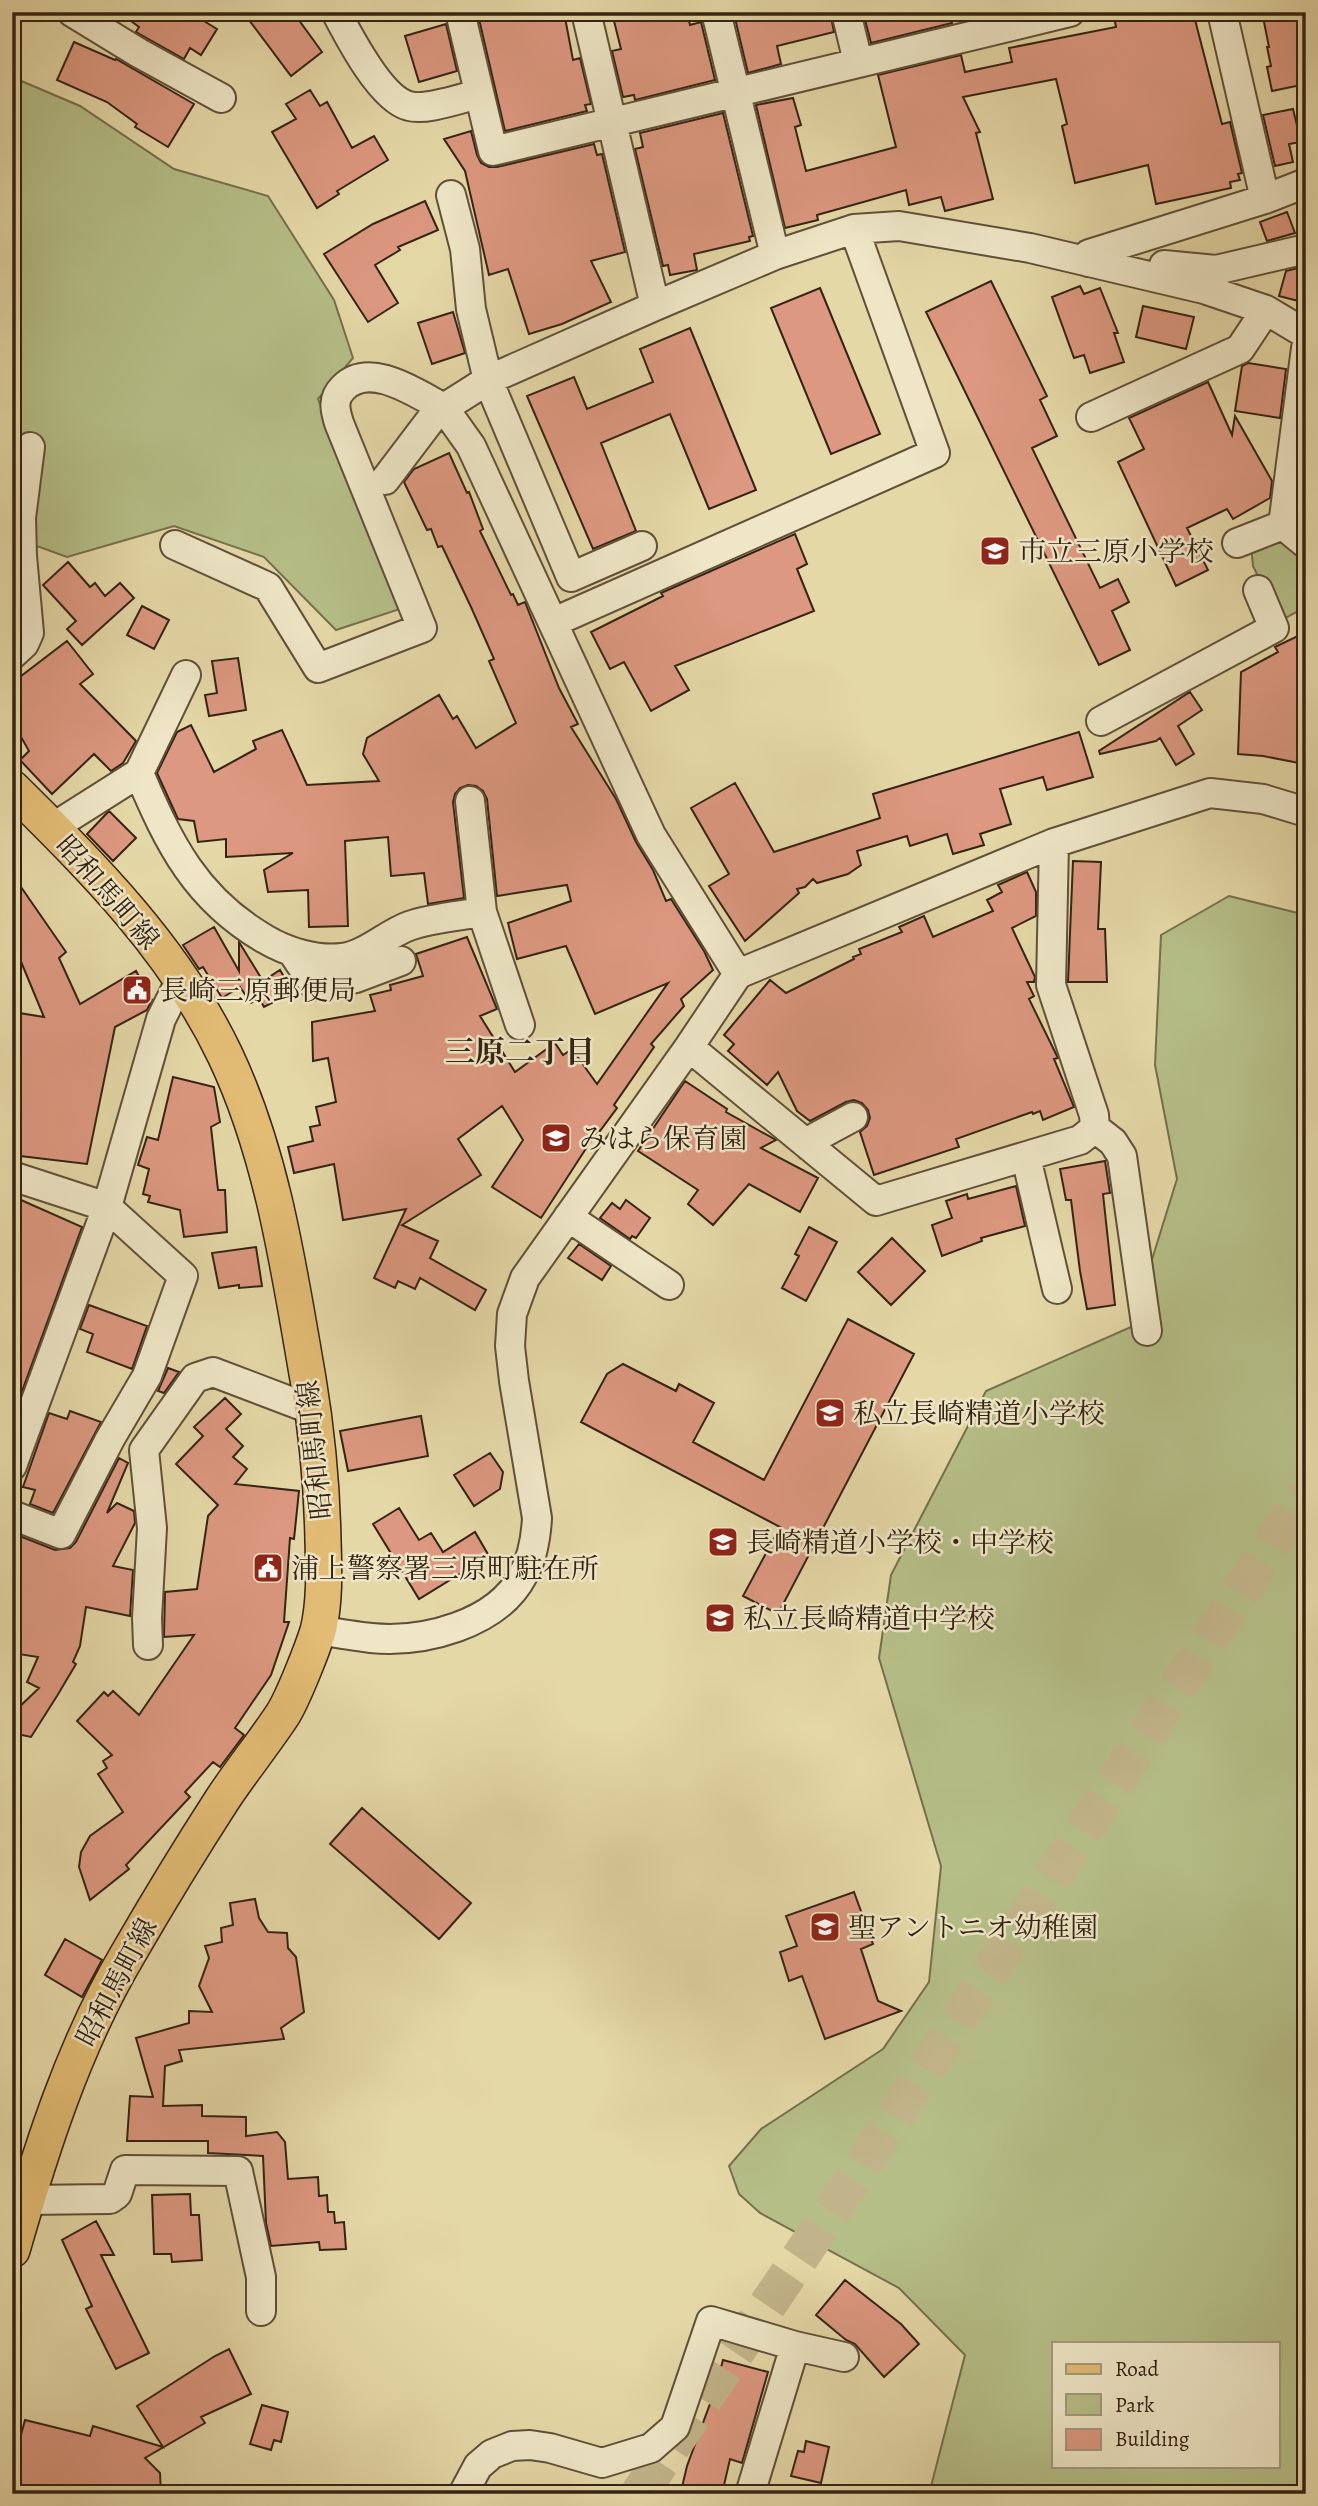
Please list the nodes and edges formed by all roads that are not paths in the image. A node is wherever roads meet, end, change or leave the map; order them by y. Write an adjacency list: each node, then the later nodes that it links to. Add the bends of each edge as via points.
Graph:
1 (72, 12): 13 (street)
2 (336, 12): 12 (street, via 357,51 393,99 421,107)
3 (460, 12): 12 (street)
4 (586, 12): 14 (street)
5 (716, 12): 11 (street)
6 (846, 12): 10 (street)
7 (1070, 12): 9 (street)
8 (1222, 12): 17 (street)
9 (973, 23): 10 (street)
10 (858, 62): 11 (street)
11 (735, 93): 14 (street); 20 (street)
12 (479, 94): 14 (street, via 493,151)
13 (221, 98)
14 (613, 124): 23 (street)
15 (1306, 183): 17 (street)
16 (451, 195): 27 (street)
17 (1265, 199): 21 (street, via 1089,254)
18 (854, 229): 20 (street); 21 (street, via 899,226); 38 (street, via 935,453)
19 (1306, 249): 22 (street, via 1216,270 1161,264)
20 (775, 256): 23 (street)
21 (1088, 262): 22 (street)
22 (1139, 274): 24 (street)
23 (655, 306): 27 (street)
24 (1266, 310): 25 (street); 29 (street, via 1240,349)
25 (1306, 334)
26 (1306, 348): 32 (street)
27 (488, 380): 28 (street); 36 (street, via 571,578)
28 (444, 408): 31 (street); 35 (street, via 369,376 346,384 335,400 339,424 422,628 318,668 268,587); 38 (street, via 471,446)
29 (1091, 417)
30 (30, 447): 39 (street, via 21,518 29,633)
31 (385, 480)
32 (1283, 525): 33 (street); 34 (street)
33 (1237, 543)
34 (1306, 544)
35 (175, 545)
36 (642, 547)
37 (1258, 590): 41 (street, via 1274,628)
38 (554, 622): 51 (street, via 651,835)
39 (12, 655)
40 (186, 675): 42 (street)
41 (1101, 722)
42 (139, 773): 46 (street); 49 (street, via 173,845 203,890 253,932)
43 (12, 788): 46 (main road, 昭和馬町線)
44 (470, 801): 48 (street)
45 (1306, 812): 47 (street, via 1264,799 1210,793)
46 (52, 828): 52 (main road, 昭和馬町線, via 144,927)
47 (1054, 843): 51 (street); 56 (street, via 1051,985)
48 (482, 912): 49 (street, via 410,926 346,957); 53 (street)
49 (293, 953): 50 (street, via 314,986 356,978)
50 (401, 961)
51 (738, 974): 54 (street)
52 (181, 979): 60 (street, via 161,1019); 65 (main road, 昭和馬町線, via 225,1055 258,1141 285,1254)
53 (520, 1025)
54 (689, 1047): 57 (street); 61 (street)
55 (853, 1117): 57 (street, via 816,1136)
56 (1095, 1128): 58 (street, via 1080,1140); 64 (street, via 1122,1156)
57 (809, 1146): 58 (street, via 876,1201)
58 (1026, 1157): 63 (street)
59 (12, 1176): 60 (street)
60 (107, 1207): 66 (street); 67 (street, via 183,1276 147,1376 61,1534)
61 (568, 1217): 62 (street); 68 (street, via 524,1278 512,1314 514,1381 537,1518 523,1575 507,1596 481,1616 428,1636 373,1638)
62 (669, 1286)
63 (1057, 1289)
64 (1147, 1331)
65 (313, 1410): 68 (main road, 昭和馬町線, via 324,1574); 69 (street, via 213,1372 195,1378 144,1450 152,1528)
66 (12, 1466)
67 (12, 1515)
68 (318, 1630): 70 (main road, 昭和馬町線, via 286,1710 222,1801 125,1959 79,2050)
69 (148, 1645)
70 (26, 2200): 71 (main road, 昭和馬町線); 72 (street, via 110,2199 117,2194 125,2170 238,2171 261,2277)
71 (12, 2250)
72 (261, 2311)
73 (795, 2346): 74 (street); 75 (street, via 711,2321 675,2427 651,2448 602,2463 550,2448 512,2446 478,2466); 76 (street)
74 (844, 2357)
75 (463, 2494)
76 (750, 2494)

